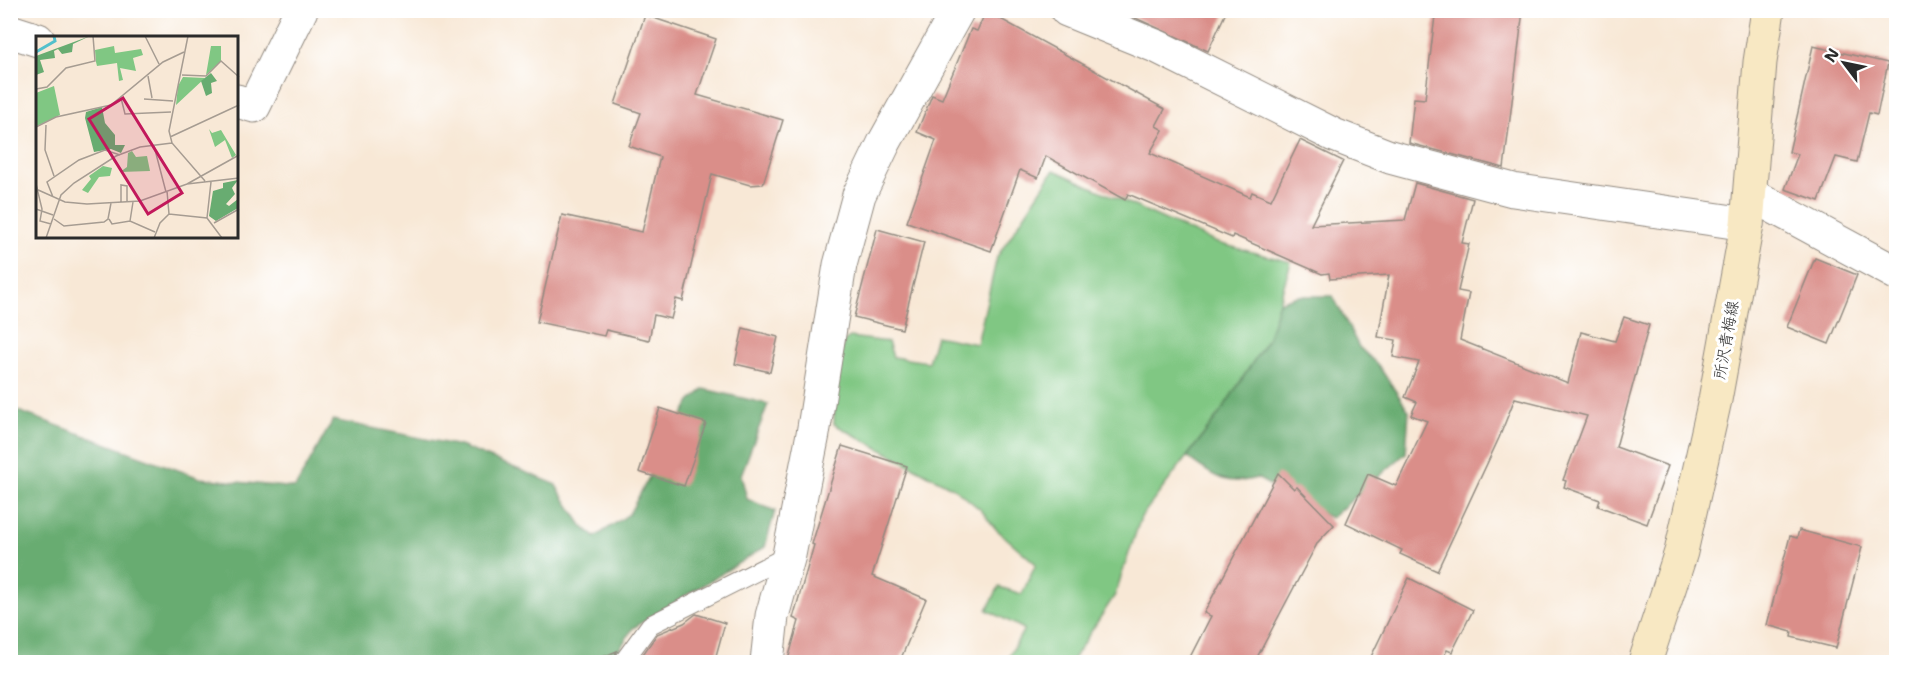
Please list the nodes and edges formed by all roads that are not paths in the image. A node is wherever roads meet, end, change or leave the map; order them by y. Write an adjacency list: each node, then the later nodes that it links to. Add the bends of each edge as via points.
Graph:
1 (302, 10): 7 (street, via 254,106)
2 (958, 10): 10 (street, via 859,195 840,265)
3 (1066, 10): 8 (street, via 1158,47 1334,135 1390,156 1513,190)
4 (1768, 10): 8 (main road, 所沢青梅線)
5 (10, 31): 6 (street)
6 (36, 39)
7 (238, 101)
8 (1748, 209): 9 (street); 13 (main road, 所沢青梅線, via 1715,400 1681,552)
9 (1896, 273)
10 (789, 555): 11 (lane, via 650,625); 12 (street, via 772,616)
11 (623, 663)
12 (767, 663)
13 (1645, 663)

